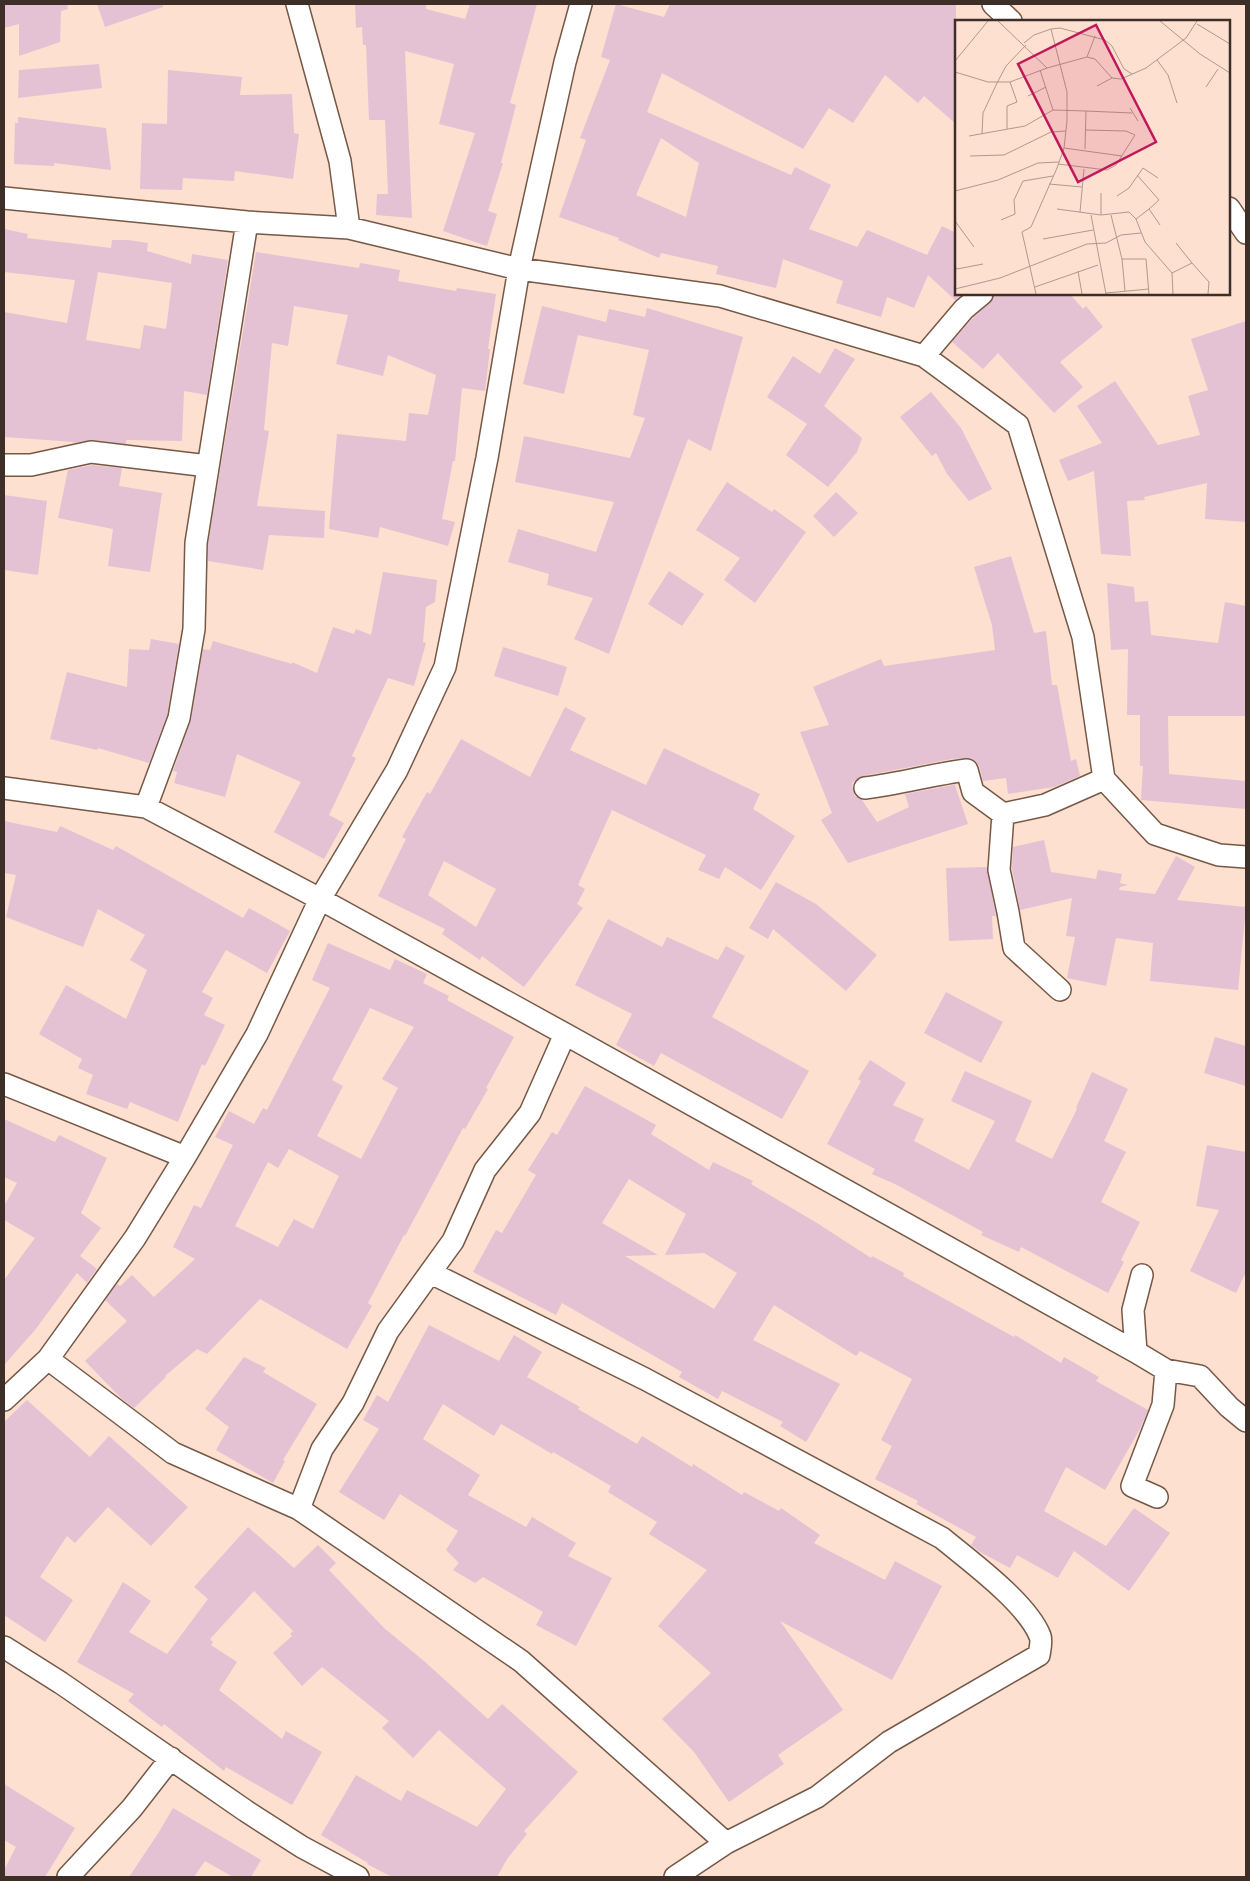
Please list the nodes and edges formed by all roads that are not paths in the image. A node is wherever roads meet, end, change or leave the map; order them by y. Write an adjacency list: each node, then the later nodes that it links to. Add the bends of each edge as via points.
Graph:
1 (297, 4): 8 (street, via 340,161)
2 (581, 4): 10 (street)
3 (993, 4): 4 (street)
4 (1009, 20)
5 (4, 198): 7 (street)
6 (1230, 209): 9 (street)
7 (247, 222): 8 (street); 14 (street)
8 (349, 228): 10 (street)
9 (1246, 233)
10 (519, 270): 12 (street, via 720,296); 21 (street, via 487,458 445,667 397,770)
11 (981, 295): 12 (street, via 964,309)
12 (924, 356): 15 (street, via 1018,425 1083,637)
13 (4, 465): 14 (street, via 31,465 91,452)
14 (208, 466): 18 (street, via 196,543 194,629 179,718)
15 (1104, 779): 19 (street, via 1045,805); 20 (street, via 1155,834 1220,855)
16 (4, 788): 18 (street)
17 (865, 788): 19 (street, via 967,770 973,792)
18 (146, 808): 21 (street)
19 (1003, 814): 22 (street, via 999,870 1014,948)
20 (1246, 857)
21 (320, 899): 23 (street); 25 (street, via 257,1034)
22 (1060, 990)
23 (565, 1034): 26 (street, via 530,1113 485,1170 453,1241); 28 (street)
24 (4, 1084): 25 (street)
25 (185, 1157): 29 (street, via 136,1238)
26 (431, 1273): 34 (street, via 388,1331 353,1403 322,1449); 37 (street, via 645,1379 942,1538 1023,1609 1041,1637 1039,1655 889,1742 817,1796)
27 (1142, 1275): 28 (street, via 1133,1310)
28 (1136, 1352): 30 (street)
29 (48, 1359): 31 (street); 34 (street, via 174,1453)
30 (1166, 1370): 32 (street, via 1200,1376 1228,1407); 33 (street, via 1164,1405 1132,1486)
31 (4, 1400)
32 (1246, 1421)
33 (1157, 1497)
34 (299, 1509): 37 (street, via 521,1661)
35 (4, 1647): 36 (street)
36 (170, 1758): 38 (street, via 132,1808); 39 (street, via 302,1847)
37 (726, 1843): 40 (street)
38 (68, 1877)
39 (358, 1877)
40 (675, 1877)

